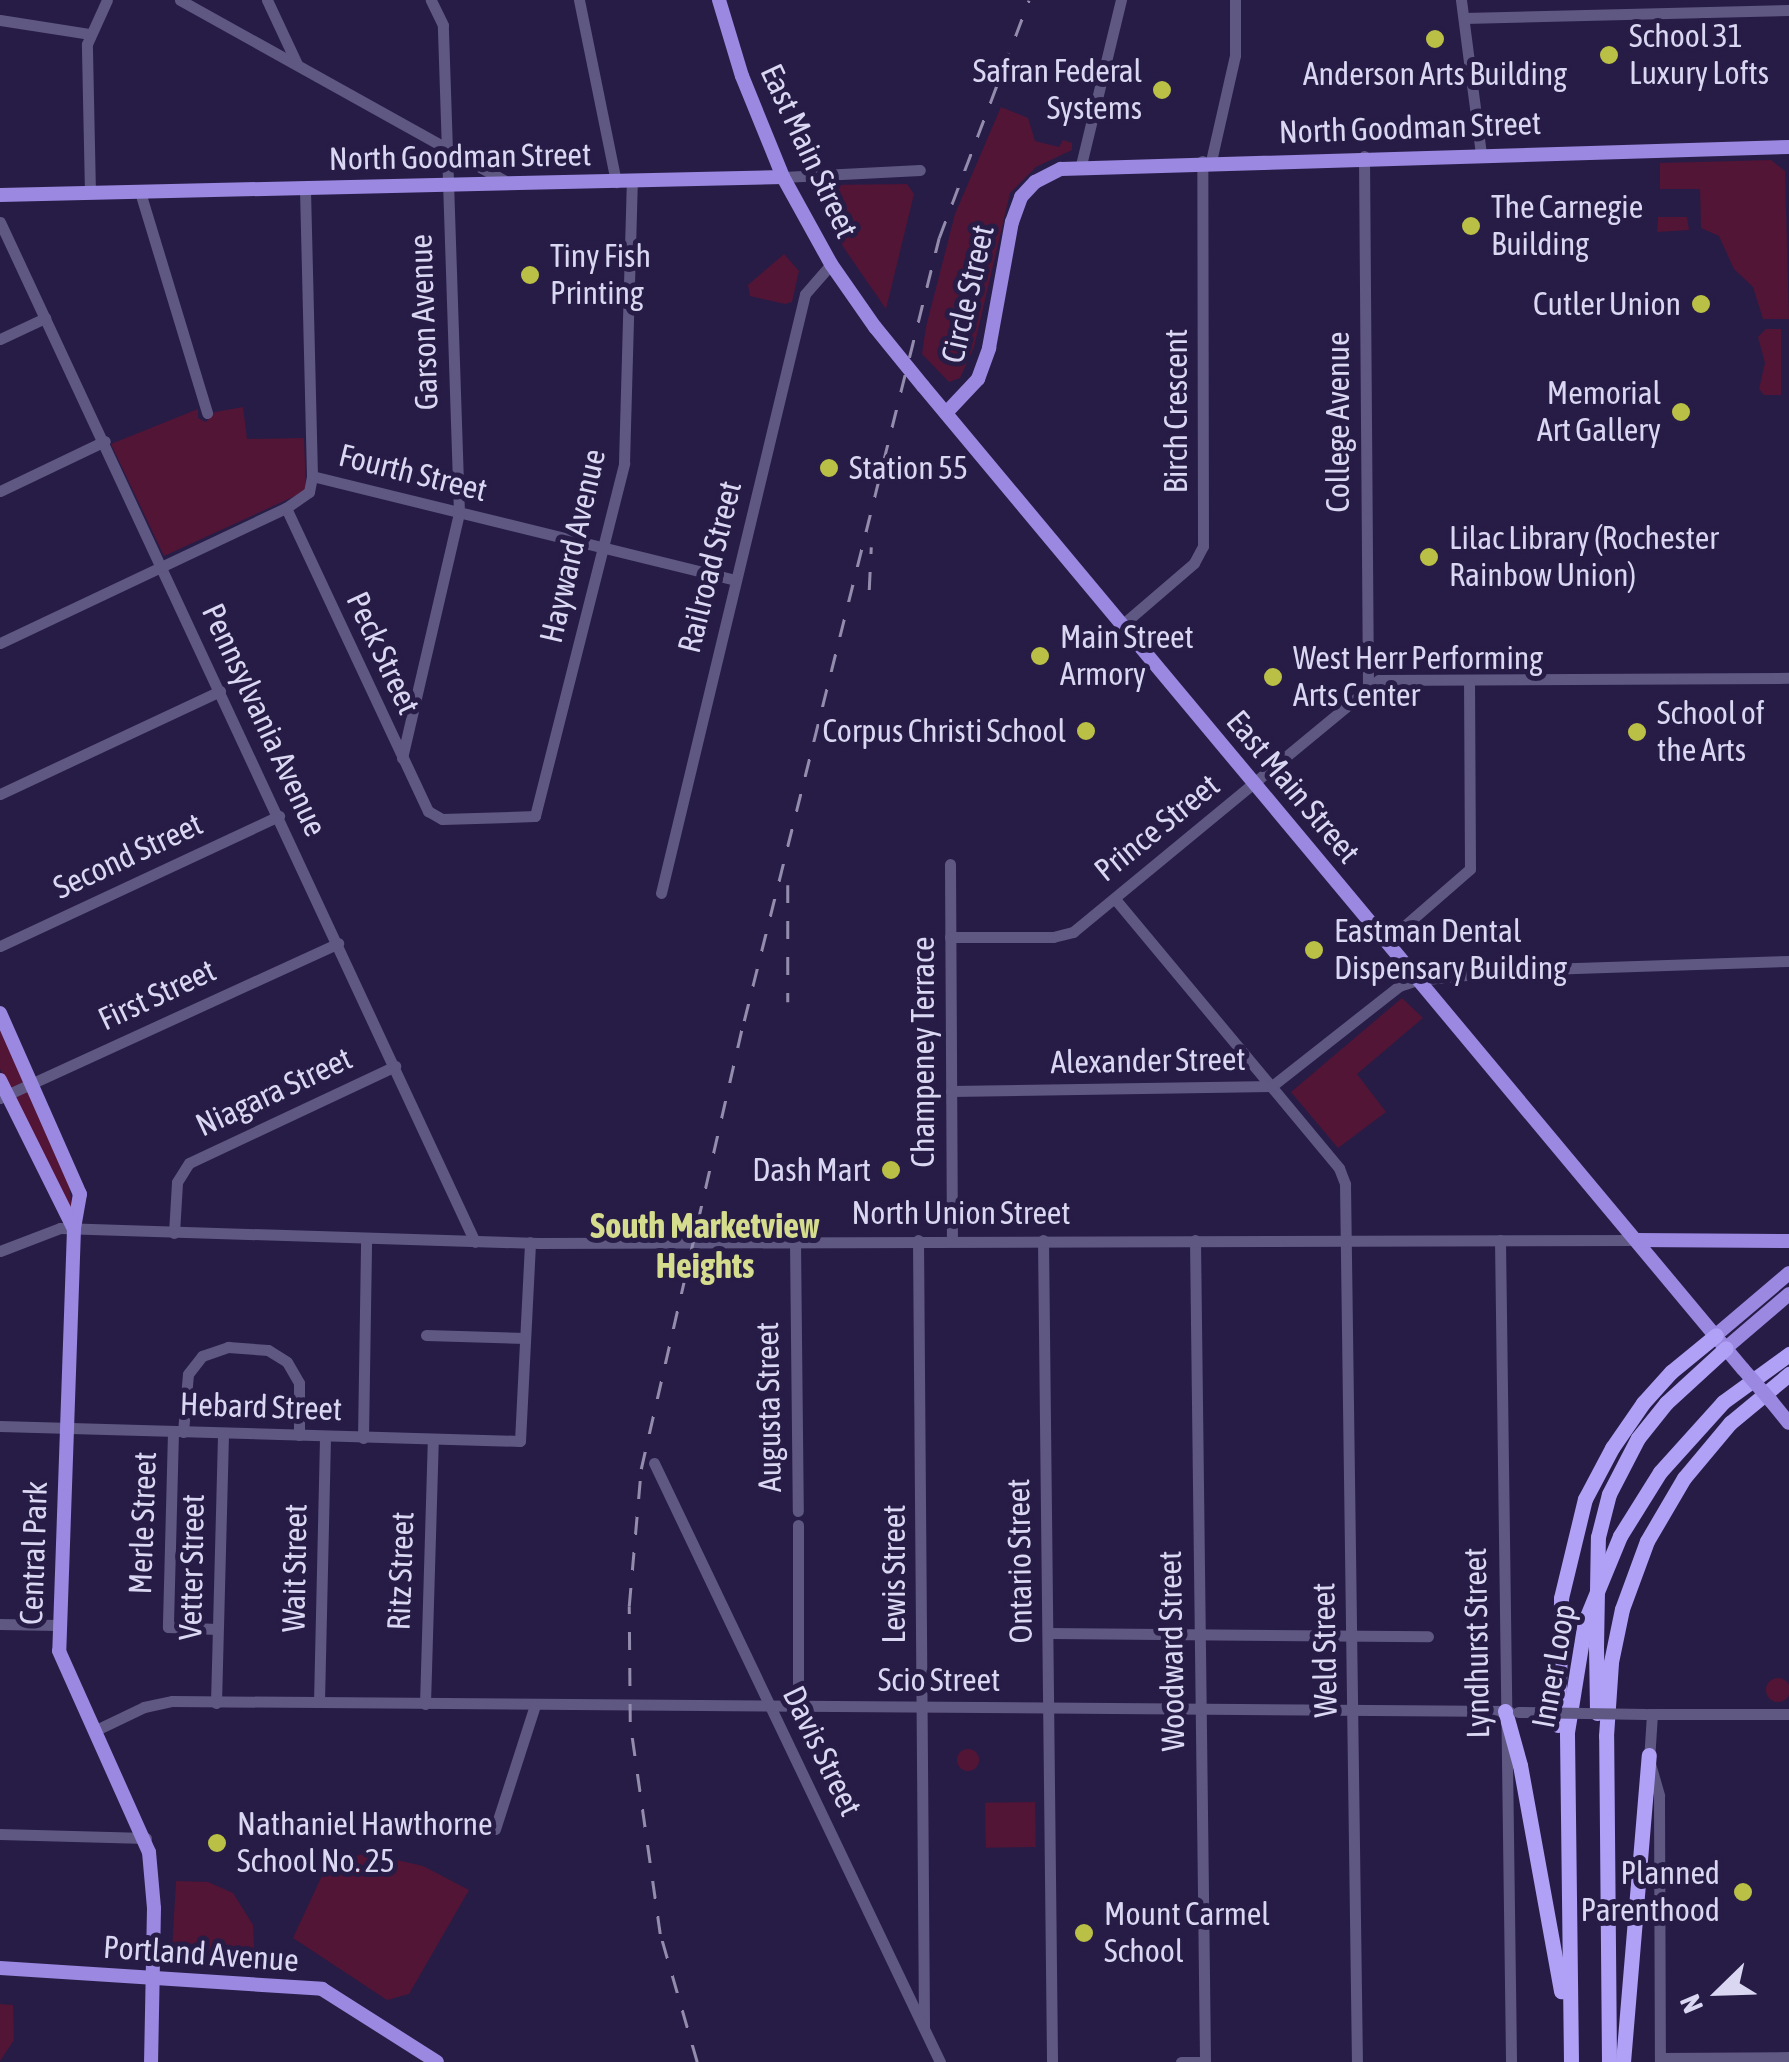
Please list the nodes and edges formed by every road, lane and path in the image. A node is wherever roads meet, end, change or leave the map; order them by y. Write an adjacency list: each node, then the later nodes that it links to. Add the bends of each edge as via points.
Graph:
1 (107, 0): 13 (street)
2 (180, 0): 14 (street)
3 (267, 0): 14 (street)
4 (431, 0): 15 (street, Garson Avenue, via 442,25)
5 (579, 0): 23 (street, Hayward Avenue)
6 (719, 0): 22 (main road, East Main Street)
7 (1122, 0): 20 (street)
8 (1235, 0): 19 (street, Birch Crescent, via 1235,55)
9 (1461, 0): 11 (street)
10 (1789, 10): 11 (street)
11 (1464, 18): 17 (street)
12 (0, 20): 13 (street)
13 (89, 34): 29 (street)
14 (297, 64): 15 (street)
15 (445, 146): 25 (street, Garson Avenue); 26 (street)
16 (1789, 146): 17 (main road, North Goodman Street)
17 (1481, 154): 18 (main road, North Goodman Street)
18 (1364, 156): 19 (main road, North Goodman Street); 49 (street, College Avenue)
19 (1206, 161): 20 (main road, North Goodman Street); 45 (street, Birch Crescent, via 1204,537 1198,558)
20 (1081, 165): 24 (main road, North Goodman Street)
21 (920, 170): 22 (street, North Goodman Street)
22 (783, 177): 23 (main road, North Goodman Street); 32 (main road, East Main Street)
23 (624, 182): 26 (main road, North Goodman Street); 42 (street, Hayward Avenue, via 625,456)
24 (1035, 182): 36 (main road, Circle Street, via 1014,217 978,380)
25 (446, 183): 26 (main road, North Goodman Street); 27 (main road, North Goodman Street); 41 (street, Garson Avenue)
26 (509, 183)
27 (305, 187): 28 (main road, North Goodman Street); 38 (street)
28 (140, 192): 29 (main road, North Goodman Street); 35 (street)
29 (90, 193): 30 (main road, North Goodman Street)
30 (0, 195)
31 (0, 222): 33 (street, Pennsylvania Avenue)
32 (831, 264): 36 (main road, East Main Street, bridge); 44 (street, Railroad Street, via 804,294)
33 (45, 318): 34 (street); 37 (street, Pennsylvania Avenue)
34 (0, 339)
35 (206, 413)
36 (946, 413): 45 (main road, East Main Street)
37 (105, 442): 39 (street); 43 (street, Pennsylvania Avenue)
38 (312, 476): 40 (street, Fourth Street, via 304,498); 41 (street, Fourth Street)
39 (0, 491)
40 (286, 508): 43 (street, Fourth Street); 51 (street, Peck Street)
41 (459, 513): 42 (street, Fourth Street); 51 (street, Garson Avenue)
42 (603, 548): 44 (street, Fourth Street); 55 (street, Hayward Avenue, via 537,814)
43 (162, 567): 46 (street, Fourth Street); 50 (street, Pennsylvania Avenue)
44 (734, 580): 57 (street, Railroad Street)
45 (1122, 625): 52 (main road, East Main Street)
46 (0, 643)
47 (1789, 678): 48 (street)
48 (1469, 680): 49 (street, via 1378,680); 60 (street, via 1470,869)
49 (1368, 687): 52 (street, Prince Street)
50 (220, 691): 53 (street); 54 (street, Pennsylvania Avenue)
51 (402, 758): 55 (street, Peck Street)
52 (1254, 784): 58 (street, Prince Street); 60 (main road, East Main Street)
53 (0, 794)
54 (279, 816): 61 (street, Pennsylvania Avenue); 62 (street, Second Street)
55 (435, 817)
56 (950, 864): 59 (street, Champeney Terrace)
57 (661, 892)
58 (1114, 898): 59 (street, Prince Street, via 1068,935); 69 (street, Weld Street)
59 (950, 937): 70 (street, Champeney Terrace)
60 (1386, 942): 64 (main road, East Main Street)
61 (338, 943): 66 (street, Pennsylvania Avenue); 68 (street, First Street)
62 (0, 946)
63 (1789, 961): 64 (street, Alexander Street, via 1534,969)
64 (1417, 980): 69 (street, Alexander Street, via 1399,986); 81 (main road, East Main Street)
65 (0, 1013): 68 (main road, Central Park)
66 (396, 1066): 73 (street, Niagara Street, via 189,1163 177,1182); 83 (street, Pennsylvania Avenue)
67 (0, 1080): 71 (main road, Central Park)
68 (32, 1083): 71 (street, First Street); 72 (main road, Central Park, via 80,1194)
69 (1272, 1086): 70 (street, Alexander Street); 75 (street, Weld Street, via 1344,1177)
70 (952, 1091): 77 (street, Champeney Terrace)
71 (4, 1096): 72 (main road, Central Park)
72 (74, 1229): 73 (street, North Union Street); 86 (street, via 48,1230); 96 (main road, Central Park)
73 (174, 1233): 74 (street, North Union Street)
74 (366, 1238): 83 (street, North Union Street); 101 (street)
75 (1348, 1238): 79 (street, North Union Street); 80 (street, North Union Street); 109 (street, Weld Street)
76 (918, 1240): 77 (street, North Union Street); 85 (street, North Union Street); 117 (street, Lewis Street)
77 (952, 1240): 78 (street, North Union Street)
78 (1044, 1240): 79 (street, North Union Street); 107 (street, Ontario Street)
79 (1195, 1240): 108 (street, Woodward Street)
80 (1500, 1240): 81 (street, North Union Street); 121 (street, Lyndhurst Street)
81 (1636, 1240): 82 (main road, North Union Street); 91 (main road, East Main Street)
82 (1789, 1241)
83 (475, 1242): 84 (street, North Union Street)
84 (530, 1242): 85 (street, North Union Street); 90 (street)
85 (795, 1242): 116 (street, Augusta Street)
86 (0, 1251)
87 (1789, 1273): 91 (main road)
88 (1789, 1294): 91 (main road)
89 (426, 1335): 90 (street)
90 (525, 1338): 102 (street, Hebard Street, via 520,1441)
91 (1721, 1342): 94 (main road, East Main Street, bridge); 129 (highway, bridge, via 1638,1438 1609,1494 1598,1538); 130 (highway, via 1665,1378 1622,1432 1594,1480 1572,1541 1558,1640)
92 (1789, 1354): 130 (highway, Inner Loop, via 1722,1402 1682,1444 1639,1503 1604,1569 1570,1695)
93 (1789, 1374): 129 (highway, Inner Loop, via 1695,1462 1633,1574 1609,1680)
94 (1789, 1423)
95 (0, 1426): 96 (street, Hebard Street)
96 (65, 1429): 97 (street, Hebard Street); 105 (main road, Central Park)
97 (178, 1432): 98 (street, Hebard Street); 99 (street, via 188,1374 202,1356 228,1347 268,1350 288,1362 298,1382); 106 (street, Merle Street, via 168,1627)
98 (222, 1433): 99 (street, Hebard Street); 106 (street, Vetter Street)
99 (300, 1435): 100 (street, Hebard Street)
100 (326, 1436): 101 (street, Hebard Street); 112 (street, Wait Street)
101 (363, 1438): 102 (street, Hebard Street)
102 (433, 1440): 113 (street, Ritz Street)
103 (654, 1463): 115 (street, Davis Street)
104 (0, 1624): 105 (street)
105 (58, 1625): 124 (main road, Central Park, via 62,1662)
106 (217, 1629): 111 (street, Vetter Street)
107 (1049, 1633): 108 (street); 118 (street, Ontario Street)
108 (1199, 1635): 109 (street); 119 (street, Woodward Street)
109 (1352, 1636): 110 (street); 120 (street, Weld Street)
110 (1428, 1636)
111 (216, 1702): 112 (street, Scio Street); 124 (street, Scio Street, via 159,1702)
112 (318, 1702): 113 (street, Scio Street)
113 (425, 1704): 114 (street, Scio Street)
114 (535, 1705): 115 (street, Scio Street); 126 (street)
115 (770, 1707): 116 (street, Scio Street); 133 (street, Davis Street)
116 (798, 1707): 117 (street, Scio Street)
117 (922, 1708): 118 (street, Scio Street); 133 (street, Lewis Street)
118 (1050, 1709): 119 (street, Scio Street); 139 (street, Ontario Street)
119 (1200, 1710): 120 (street, Scio Street); 141 (street, Woodward Street)
120 (1353, 1710): 121 (street, Scio Street); 142 (street, Weld Street)
121 (1512, 1712): 122 (street, Scio Street, bridge); 143 (street, Lyndhurst Street); 144 (highway)
122 (1649, 1714): 123 (street, Scio Street); 125 (street)
123 (1789, 1714)
124 (94, 1731): 128 (main road, Central Park)
125 (1649, 1754): 135 (street, via 1659,1796); 146 (highway)
126 (495, 1830)
127 (0, 1834): 128 (street)
128 (146, 1838): 132 (main road, Central Park, via 154,1882)
129 (1606, 1847): 145 (highway, Inner Loop)
130 (1568, 1899): 144 (highway, Inner Loop)
131 (0, 1968): 132 (main road, Portland Avenue)
132 (151, 1978): 136 (main road, Central Park); 137 (main road, Portland Avenue, via 322,1989)
133 (924, 2027): 138 (street, Davis Street)
134 (1789, 2057): 135 (street)
135 (1660, 2060)
136 (151, 2062)
137 (437, 2062)
138 (940, 2062)
139 (1052, 2062)
140 (1181, 2062): 141 (street)
141 (1205, 2062)
142 (1357, 2062)
143 (1512, 2062)
144 (1571, 2062)
145 (1610, 2062)
146 (1623, 2062)

